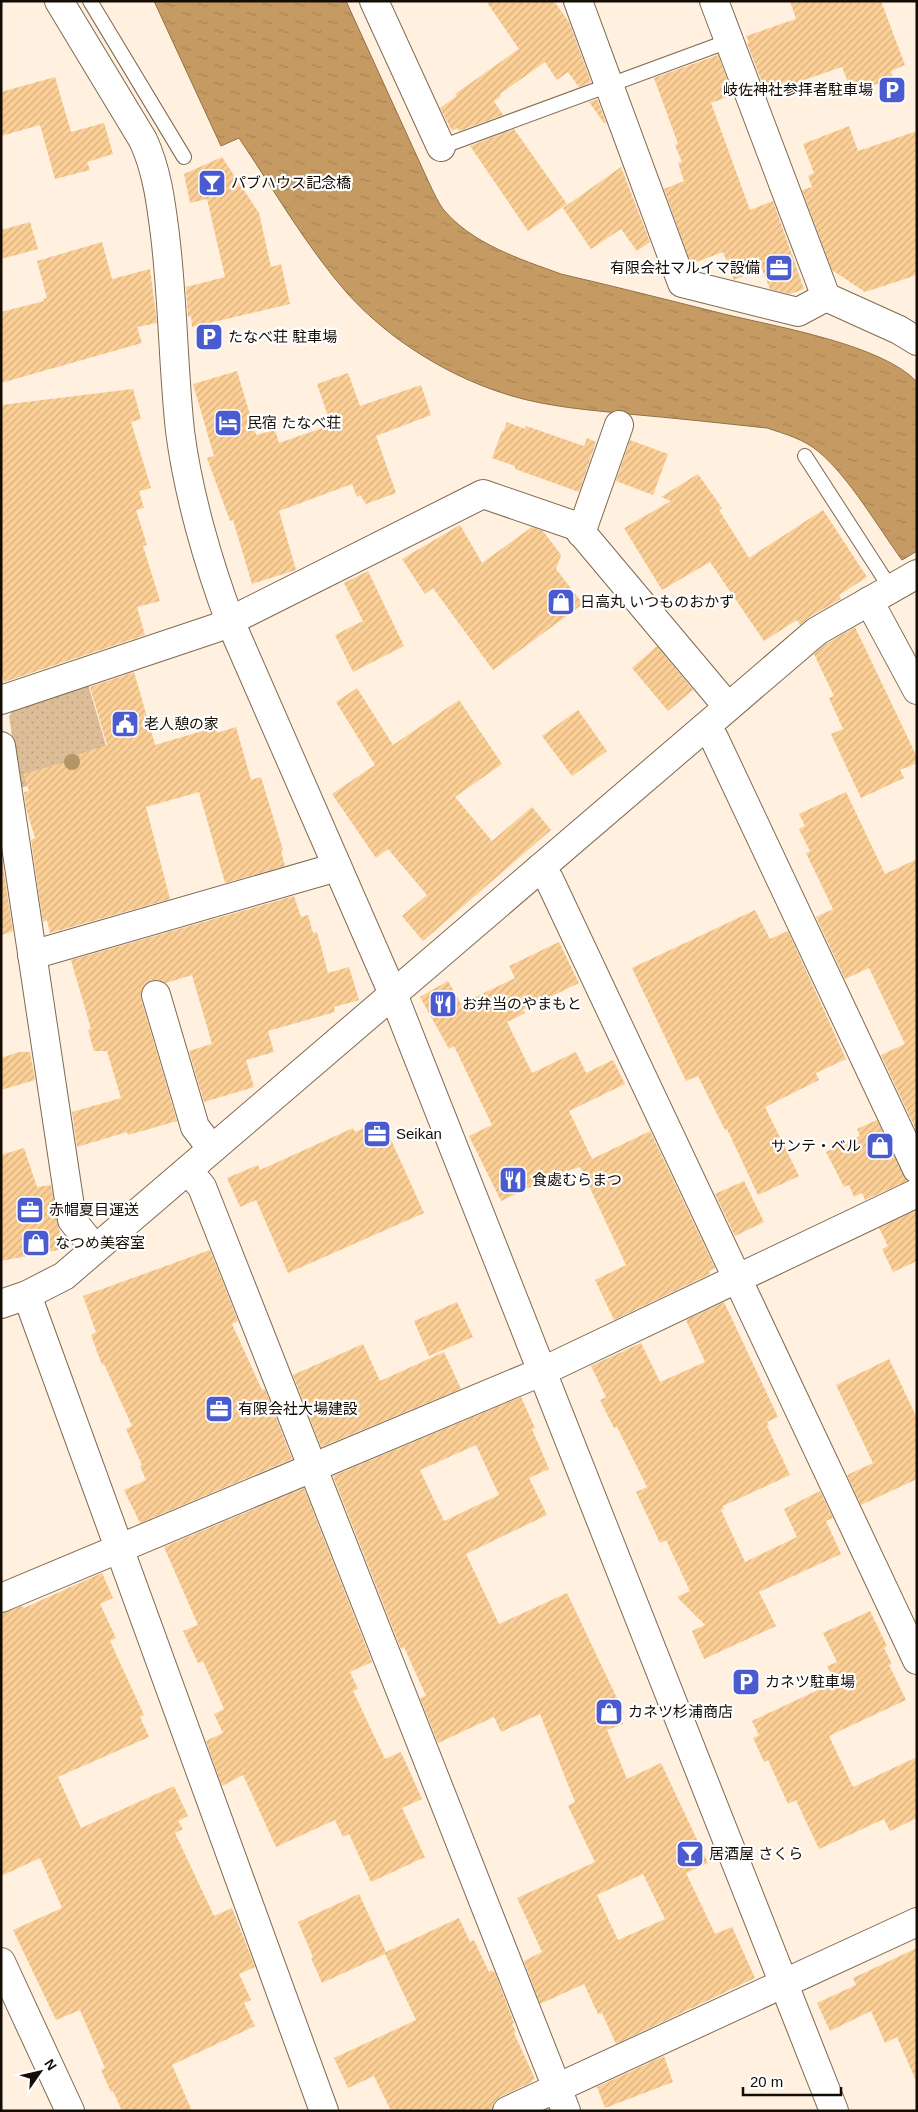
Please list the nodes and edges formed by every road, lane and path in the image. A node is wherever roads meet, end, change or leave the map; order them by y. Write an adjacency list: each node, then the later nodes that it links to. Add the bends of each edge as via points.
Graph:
1 (59, 1): 17 (street, via 151,158 169,264 180,430 214,577)
2 (90, 1): 9 (lane)
3 (374, 1): 8 (street)
4 (578, 1): 7 (street)
5 (714, 1): 6 (street)
6 (729, 41): 7 (lane); 10 (street)
7 (609, 85): 8 (lane); 10 (street, via 682,283 798,312)
8 (441, 147)
9 (184, 157)
10 (826, 297): 11 (street, via 899,330)
11 (917, 342)
12 (619, 425): 14 (street)
13 (805, 456): 16 (lane)
14 (581, 533): 17 (street, via 576,526 484,494); 20 (street)
15 (917, 574): 16 (street)
16 (880, 595): 18 (street); 20 (street, via 816,631)
17 (230, 621): 19 (street); 23 (street)
18 (917, 690)
19 (1, 700)
20 (728, 707): 21 (street)
21 (705, 727): 24 (street); 30 (street, via 714,738)
22 (1, 746): 25 (street)
23 (337, 867): 25 (street); 26 (street)
24 (540, 868): 26 (street); 33 (street, via 550,879)
25 (32, 955): 32 (street, via 72,1220)
26 (392, 994): 28 (street); 36 (street)
27 (156, 995): 28 (street, via 194,1127)
28 (212, 1149): 29 (street)
29 (188, 1170): 32 (street); 37 (street, via 202,1187)
30 (917, 1170)
31 (917, 1193): 33 (street)
32 (95, 1249): 34 (street, via 64,1276)
33 (737, 1279): 36 (street); 40 (street)
34 (27, 1295): 35 (street); 38 (street)
35 (1, 1304)
36 (541, 1372): 37 (street); 43 (street)
37 (312, 1468): 38 (street); 44 (street)
38 (120, 1549): 39 (street); 46 (street)
39 (1, 1598)
40 (917, 1660)
41 (917, 1922): 43 (street)
42 (2, 1963): 45 (street)
43 (783, 1984): 44 (street); 48 (street)
44 (562, 2099): 47 (street)
45 (70, 2111)
46 (324, 2111)
47 (507, 2111)
48 (834, 2111)

